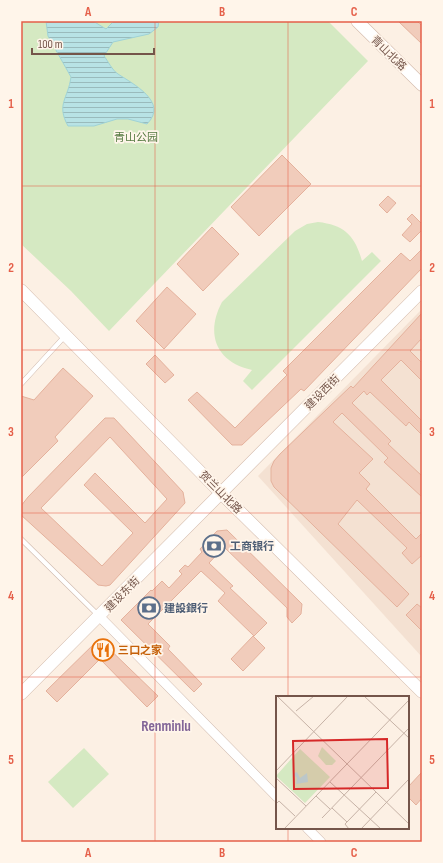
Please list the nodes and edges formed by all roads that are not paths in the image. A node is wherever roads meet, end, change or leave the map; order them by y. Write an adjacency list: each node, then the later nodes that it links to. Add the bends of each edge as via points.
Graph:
1 (357, 21): 2 (main road, 青山北路)
2 (422, 85)
3 (21, 290): 5 (main road, 贺兰山北路)
4 (422, 291): 7 (main road, 建设西街)
5 (66, 335): 6 (lane); 7 (main road, 贺兰山北路)
6 (21, 384)
7 (222, 494): 9 (main road, 建设东街); 10 (main road, 贺兰山北路)
8 (21, 539): 9 (lane)
9 (99, 616): 11 (main road, 建设东街); 12 (street)
10 (422, 692)
11 (21, 694)
12 (276, 796)
13 (308, 829): 14 (street)
14 (321, 842)

